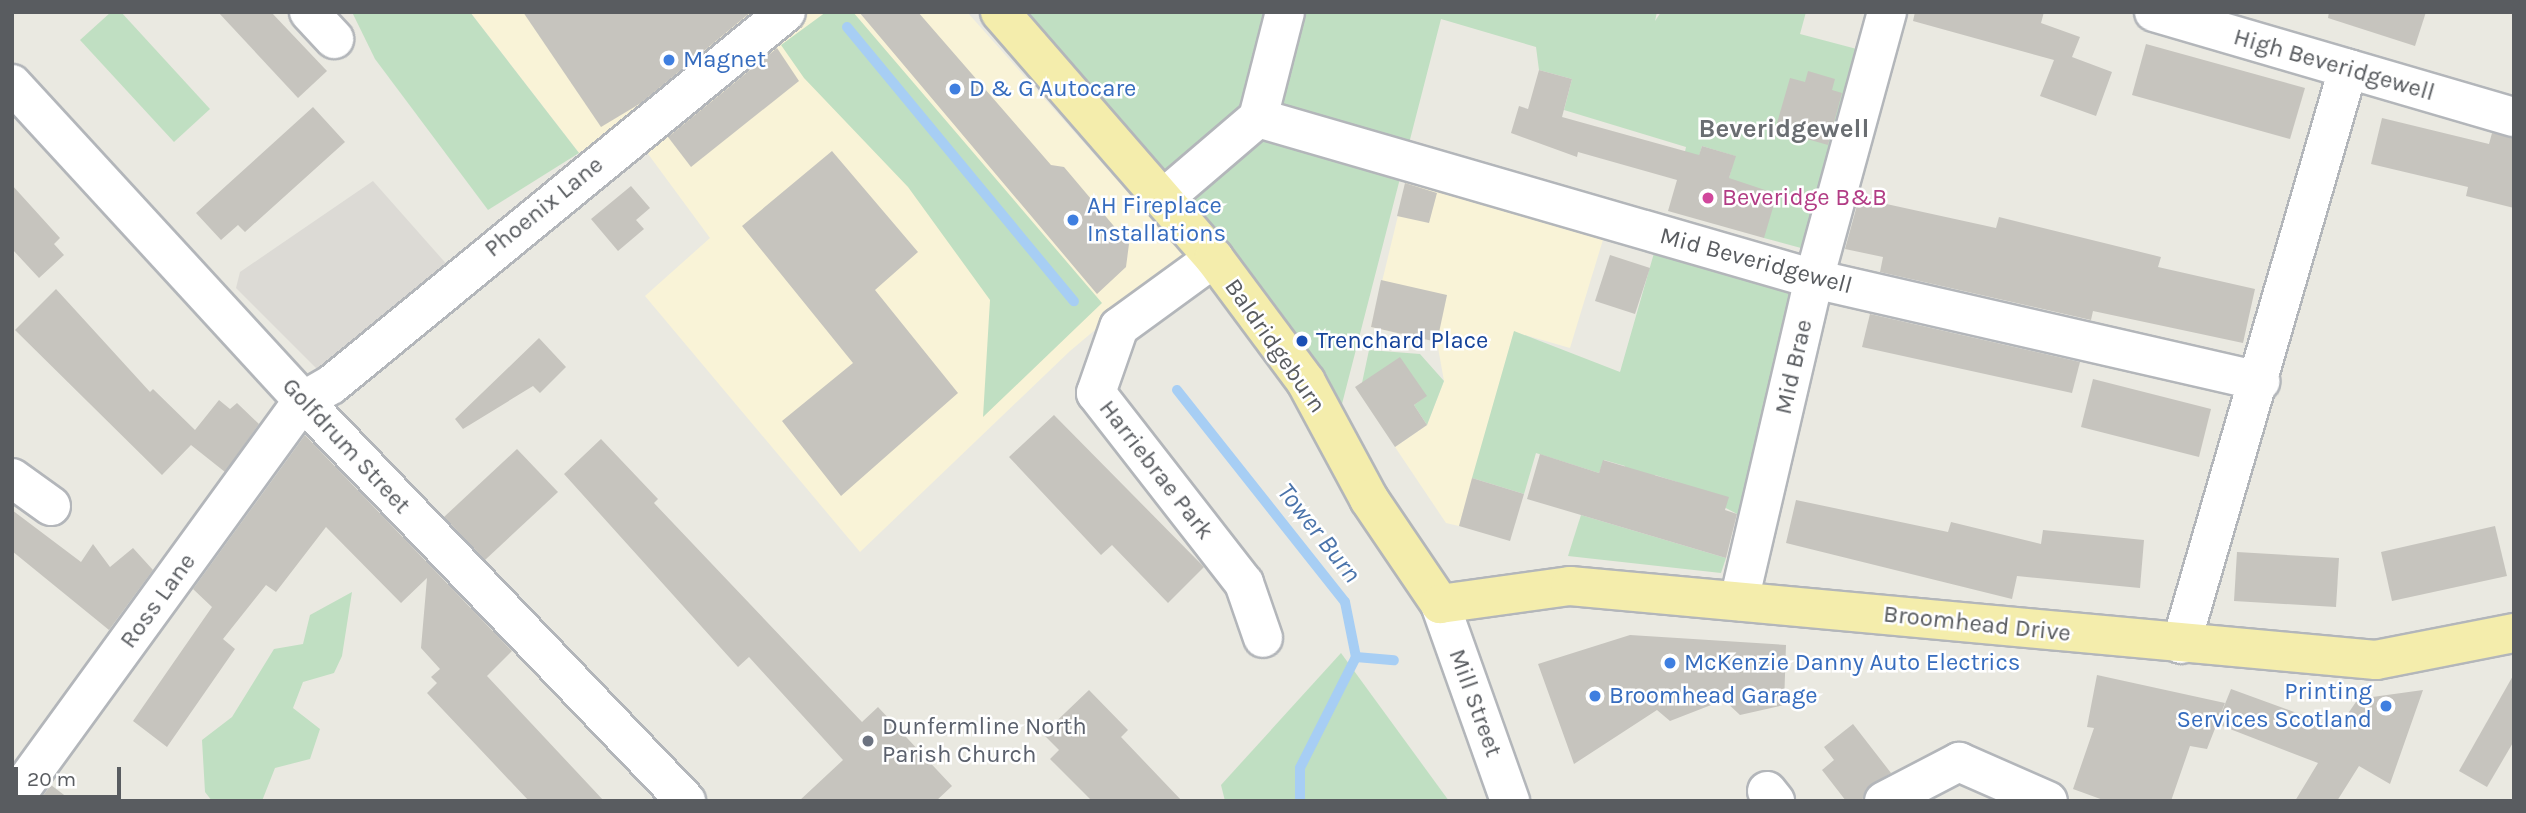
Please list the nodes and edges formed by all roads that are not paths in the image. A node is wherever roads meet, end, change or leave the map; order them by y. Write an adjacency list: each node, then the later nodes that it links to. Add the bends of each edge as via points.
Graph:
1 (786, 12): 14 (street, Phoenix Lane, via 331,385)
2 (1000, 12): 10 (main road, Baldridgeburn)
3 (1285, 12): 9 (street)
4 (1887, 12): 12 (street, Mid Brae)
5 (2154, 12): 6 (street, High Beveridgewell)
6 (2348, 69): 8 (street, High Beveridgewell); 13 (street)
7 (13, 87): 14 (street, Golfdrum Street)
8 (2514, 117)
9 (1258, 118): 10 (street); 12 (street, Mid Beveridgewell)
10 (1163, 200): 11 (main road, Baldridgeburn)
11 (1214, 258): 18 (main road, Baldridgeburn, via 1306,382 1369,499); 20 (street, Harriebrae Park, via 1119,327 1096,393 1244,583)
12 (1814, 279): 13 (street, Mid Beveridgewell); 17 (street, Mid Brae)
13 (2261, 380): 21 (street)
14 (303, 401): 22 (street, Ross Lane); 23 (street, Golfdrum Street)
15 (12, 478): 16 (street)
16 (51, 506)
17 (1739, 601): 18 (main road, Broomhead Drive, via 1570,586); 21 (main road, Broomhead Drive)
18 (1440, 604): 24 (street, Mill Street)
19 (2514, 633): 21 (main road, Broomhead Drive, via 2376,660)
20 (1263, 638)
21 (2180, 644)
22 (12, 801)
23 (686, 801)
24 (1510, 801)
25 (1884, 801): 26 (street, via 1959,761)
26 (2048, 801)

